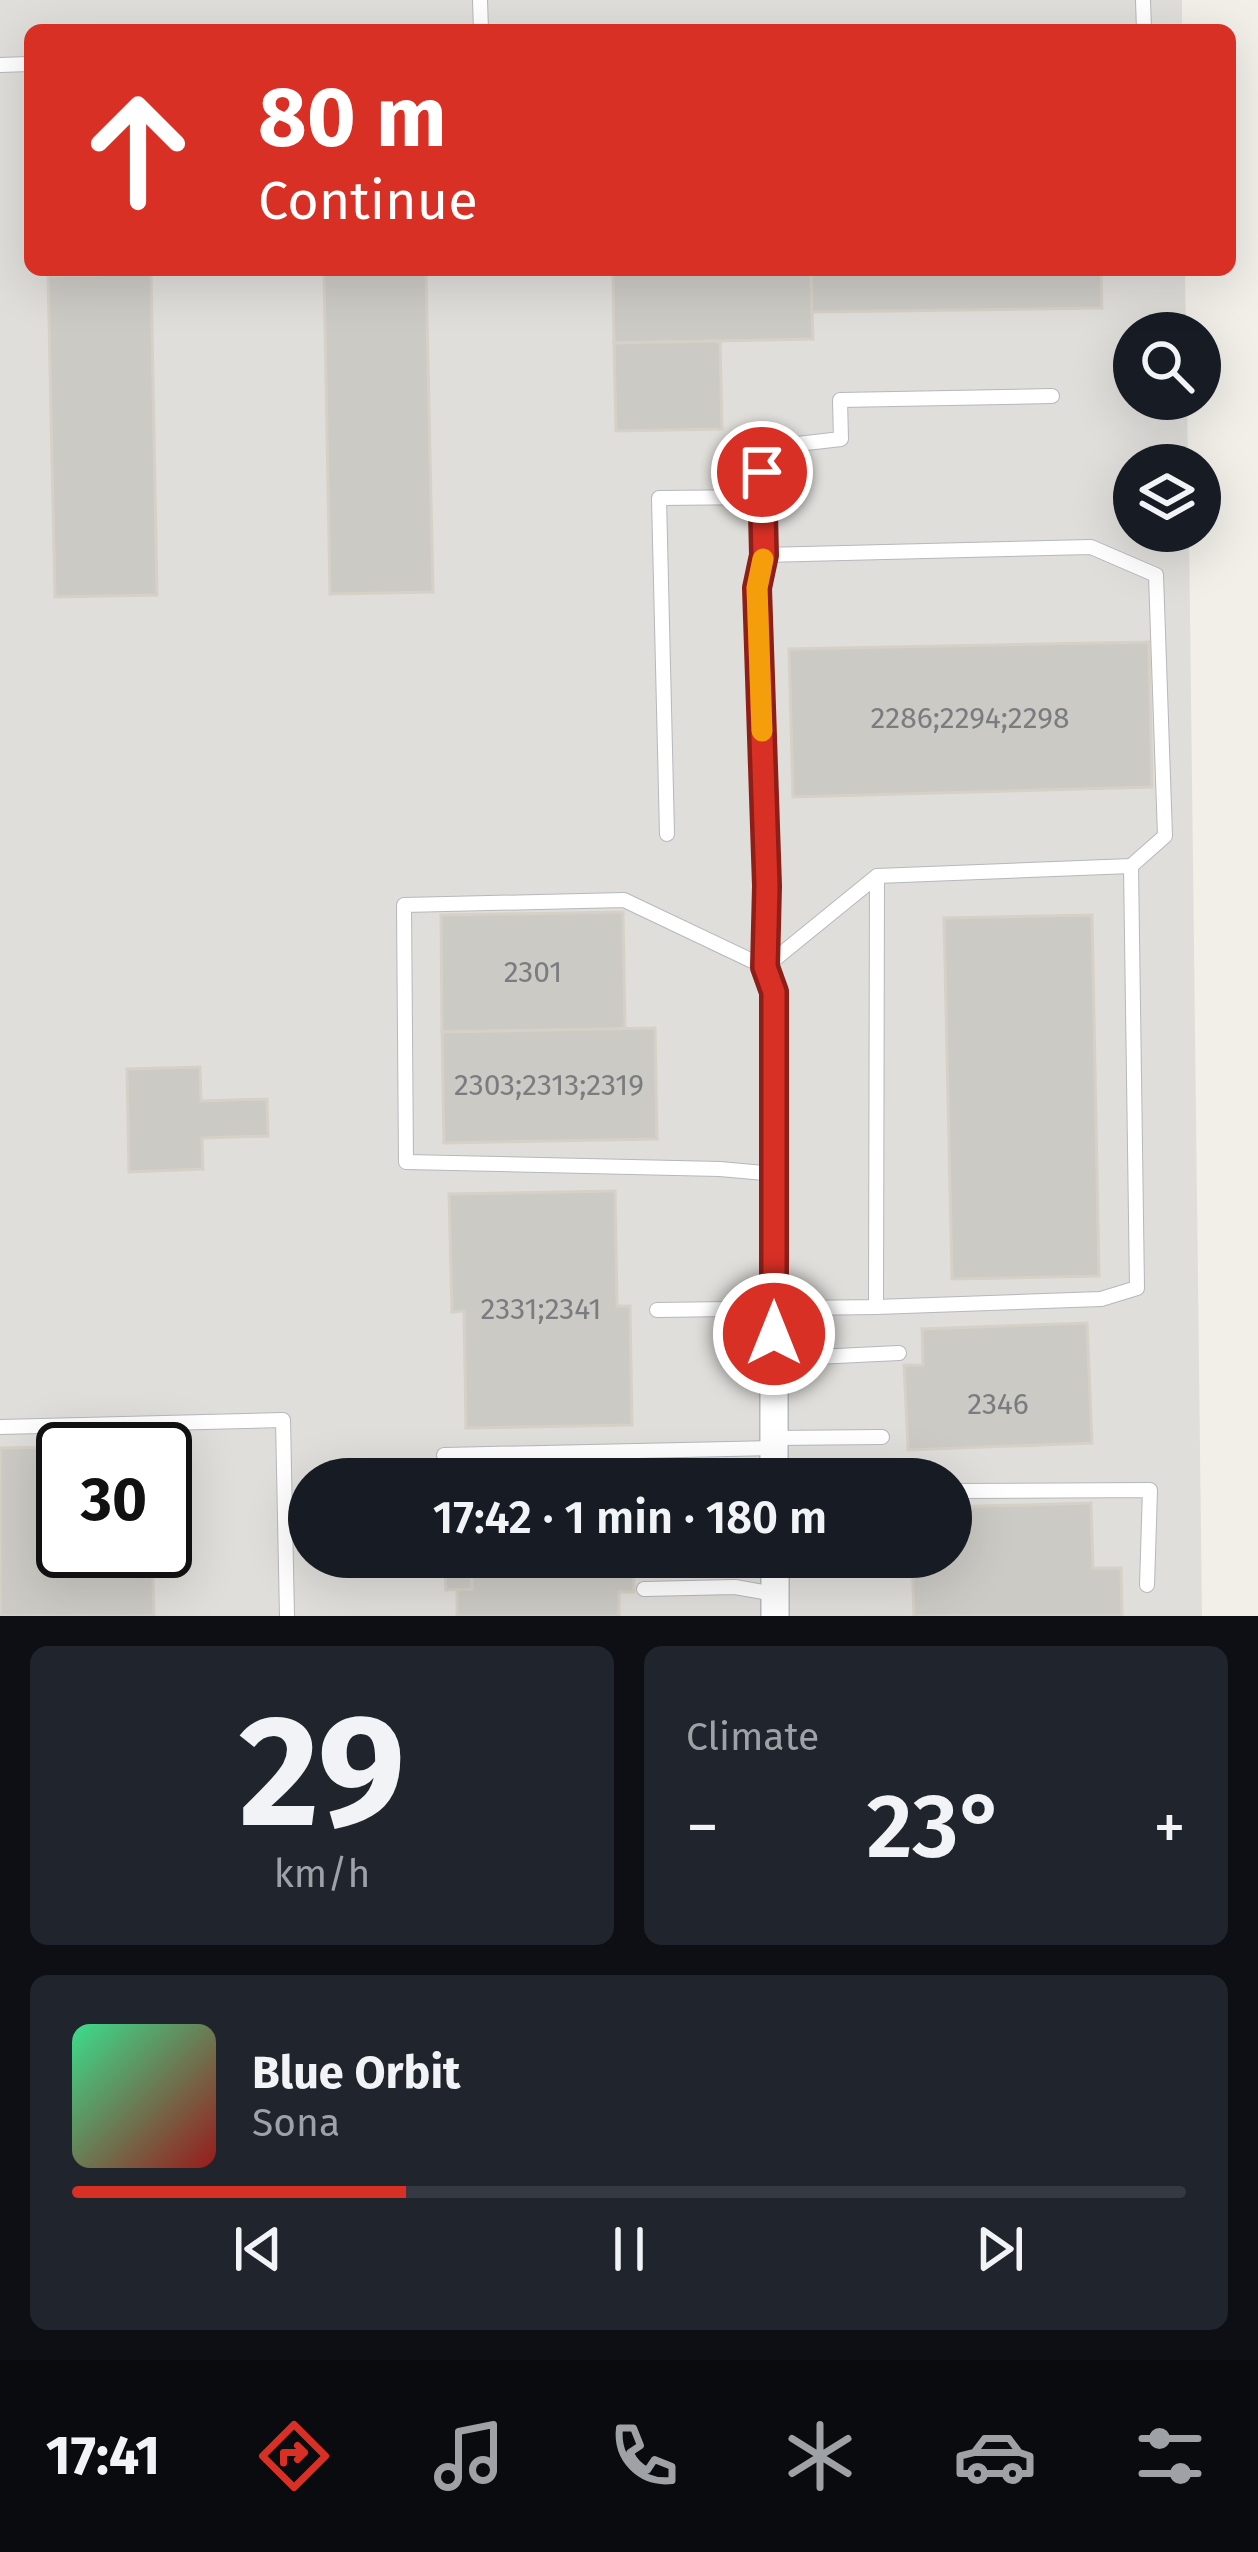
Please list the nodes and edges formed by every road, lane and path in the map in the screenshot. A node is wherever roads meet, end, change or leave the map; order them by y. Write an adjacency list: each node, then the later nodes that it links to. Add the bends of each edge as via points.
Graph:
1 (1052, 396): 2 (lane, via 840,400 841,439 763,448)
2 (761, 497): 3 (lane); 4 (lane, via 659,499)
3 (764, 555): 5 (lane, via 1091,547 1156,575 1165,836); 7 (lane, via 757,588)
4 (667, 834)
5 (1131, 866): 6 (lane); 9 (lane, via 1137,1288 1101,1299)
6 (877, 876): 7 (lane); 9 (lane)
7 (765, 967): 8 (street, via 774,992); 8 (lane, via 624,900 404,905 406,1162)
8 (774, 1174): 10 (street)
9 (876, 1307): 10 (lane)
10 (774, 1308): 11 (lane); 13 (street)
11 (657, 1310)
12 (899, 1353): 13 (lane)
13 (774, 1359): 16 (street)
14 (0, 1426): 23 (lane, via 284,1420)
15 (882, 1437): 16 (lane)
16 (774, 1443): 17 (lane); 18 (street)
17 (444, 1455)
18 (774, 1458)
19 (972, 1492): 20 (lane, via 1150,1490)
20 (1147, 1585)
21 (644, 1589): 22 (lane, via 735,1587)
22 (775, 1605)
23 (287, 1616)

